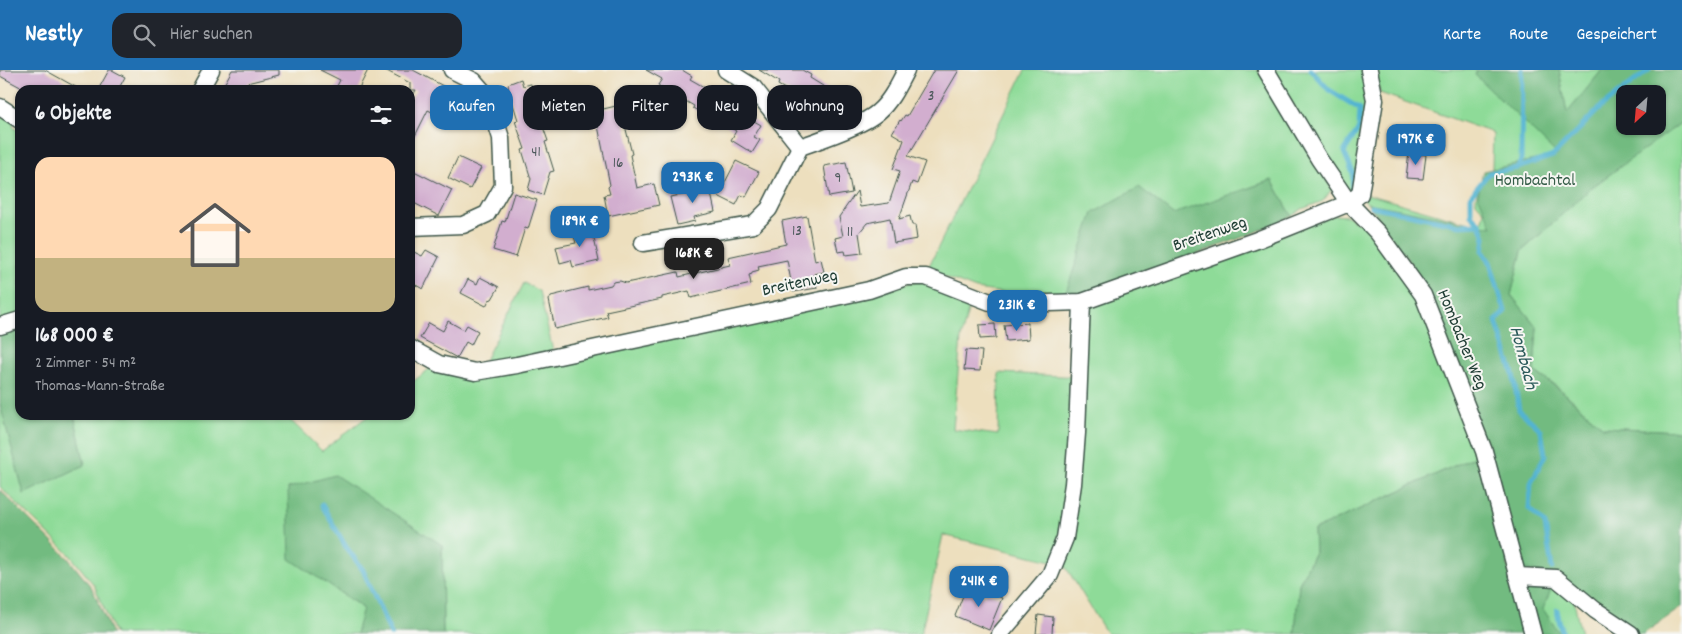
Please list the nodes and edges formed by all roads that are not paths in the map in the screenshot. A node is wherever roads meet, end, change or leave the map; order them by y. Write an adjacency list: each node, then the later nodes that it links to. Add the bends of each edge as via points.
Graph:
1 (211, 70): 7 (street)
2 (452, 70): 12 (street, via 474,81 488,97 501,138 503,186 487,214 463,226)
3 (726, 70): 10 (street, via 753,87)
4 (906, 70): 10 (street, via 878,113)
5 (1266, 70): 11 (street, Hombacher Weg, via 1319,159)
6 (1369, 70): 11 (street, via 1375,100 1360,194)
7 (203, 85)
8 (0, 107): 9 (street)
9 (15, 117)
10 (800, 147): 13 (street, via 768,209 753,225)
11 (1349, 202): 14 (street, Breitenweg, via 1257,240); 18 (street, Hombacher Weg, via 1378,233 1423,295 1484,451)
12 (415, 227)
13 (643, 243)
14 (1082, 302): 17 (street, Breitenweg, via 990,302 926,277 906,277 869,290 475,372 438,364); 19 (street, via 1077,433 1065,538 1050,575)
15 (15, 322): 16 (street)
16 (0, 326)
17 (415, 351)
18 (1517, 576): 20 (street, Hombacher Weg); 21 (street, via 1556,578)
19 (1000, 634)
20 (1533, 634)
21 (1631, 634)

